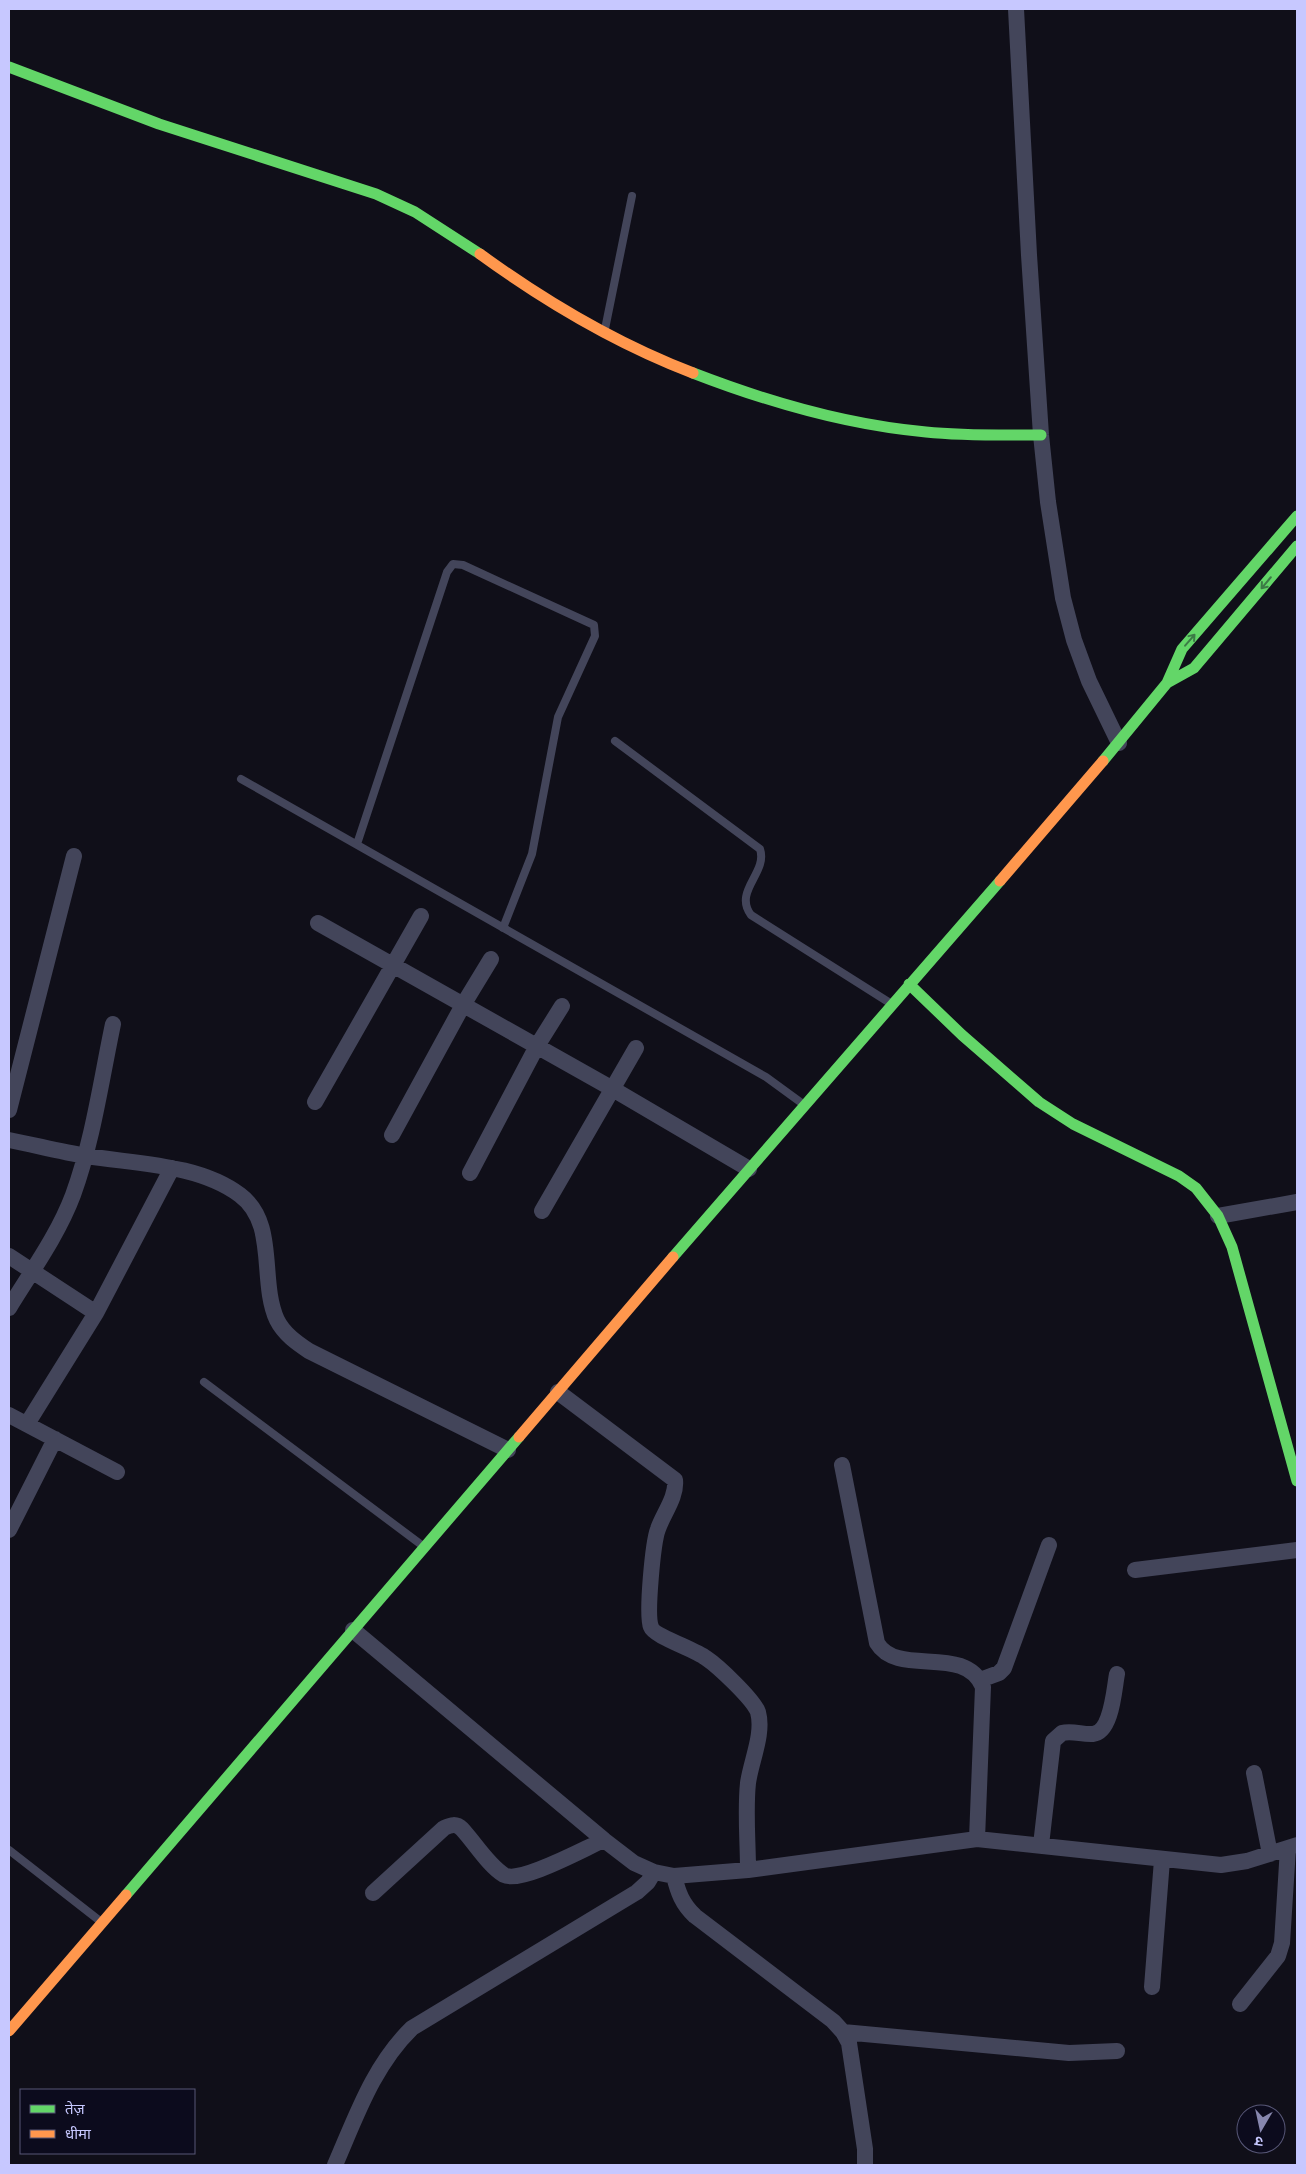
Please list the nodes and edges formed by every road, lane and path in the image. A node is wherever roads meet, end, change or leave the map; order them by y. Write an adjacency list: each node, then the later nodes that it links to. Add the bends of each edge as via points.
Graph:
1 (1016, 9): 5 (street)
2 (9, 67): 4 (main road, via 250,155 395,202 472,248 520,284)
3 (632, 196): 4 (lane)
4 (604, 331): 5 (main road, via 721,385 794,407 908,430 963,435)
5 (1040, 435): 10 (street, via 1063,598 1071,632 1089,681)
6 (1297, 516): 8 (main road, one-way to 6, via 1182,649)
7 (1297, 546): 8 (main road, one-way to 8, via 1194,668)
8 (1167, 683): 10 (main road)
9 (615, 741): 21 (lane, via 760,849 762,862 745,899 751,915)
10 (1119, 743): 19 (main road)
11 (241, 778): 12 (lane)
12 (357, 844): 16 (lane); 16 (lane, via 447,572 453,564 463,565 594,625 595,636 558,717 532,854)
13 (74, 856): 29 (street)
14 (421, 916): 18 (street)
15 (318, 923): 18 (street)
16 (503, 928): 28 (lane, via 766,1077)
17 (491, 959): 20 (street)
18 (392, 965): 20 (street); 27 (street)
19 (909, 984): 21 (main road); 38 (main road, via 1039,1102 1073,1124 1178,1176 1205,1197)
20 (463, 1004): 24 (street); 30 (street)
21 (891, 1004): 28 (main road)
22 (562, 1006): 24 (street)
23 (114, 1024): 32 (street)
24 (537, 1046): 26 (street); 35 (street)
25 (636, 1048): 26 (street)
26 (611, 1088): 34 (street); 37 (street)
27 (315, 1102)
28 (804, 1106): 34 (main road)
29 (9, 1110)
30 (392, 1135)
31 (9, 1140): 32 (street)
32 (85, 1156): 33 (street); 40 (street, via 73,1196)
33 (172, 1168): 42 (street); 48 (street, via 218,1182 240,1195 252,1207 261,1228 277,1319 295,1341 309,1351)
34 (749, 1169): 44 (main road)
35 (470, 1173)
36 (1297, 1202): 38 (street)
37 (542, 1211)
38 (1218, 1216): 51 (main road, via 1232,1247)
39 (9, 1256): 40 (street)
40 (31, 1271): 41 (street); 42 (street)
41 (9, 1308)
42 (96, 1312): 46 (street)
43 (204, 1382): 54 (lane)
44 (564, 1396): 48 (main road); 68 (street, via 674,1480 674,1493 657,1532 649,1613 651,1627 656,1634 708,1658 757,1711 758,1732 748,1784)
45 (9, 1415): 46 (street)
46 (27, 1424): 47 (street)
47 (55, 1439): 50 (street); 52 (street)
48 (508, 1450): 54 (main road)
49 (842, 1465): 59 (street, via 881,1651 896,1658 961,1666 974,1672)
50 (117, 1472)
51 (1297, 1481)
52 (9, 1530)
53 (1049, 1545): 59 (street, via 1004,1668 999,1674)
54 (424, 1547): 57 (main road)
55 (1297, 1550): 56 (street)
56 (1135, 1570)
57 (359, 1636): 62 (street); 72 (main road)
58 (1116, 1674): 63 (street, via 1104,1729 1091,1734 1062,1733 1053,1740)
59 (980, 1680): 61 (street, via 984,1696)
60 (1254, 1773): 66 (street)
61 (977, 1839): 63 (street); 68 (street)
62 (604, 1840): 69 (street, via 634,1863); 71 (street, via 512,1877 496,1868 458,1825 452,1825 444,1828)
63 (1040, 1845): 67 (street)
64 (1292, 1847): 66 (street); 74 (street, via 1278,1956)
65 (9, 1850): 72 (lane)
66 (1270, 1854): 67 (street, via 1221,1865)
67 (1162, 1860): 73 (street)
68 (748, 1870): 70 (street)
69 (654, 1872): 70 (street); 78 (street, via 637,1892 412,2028 393,2047 368,2088)
70 (674, 1876): 76 (street, via 684,1906)
71 (373, 1893)
72 (102, 1922): 75 (main road)
73 (1152, 1987)
74 (1240, 2004)
75 (9, 2030)
76 (844, 2032): 77 (street, via 1069,2053); 79 (street, via 849,2043 857,2092)
77 (1117, 2052)
78 (335, 2165)
79 (865, 2165)

